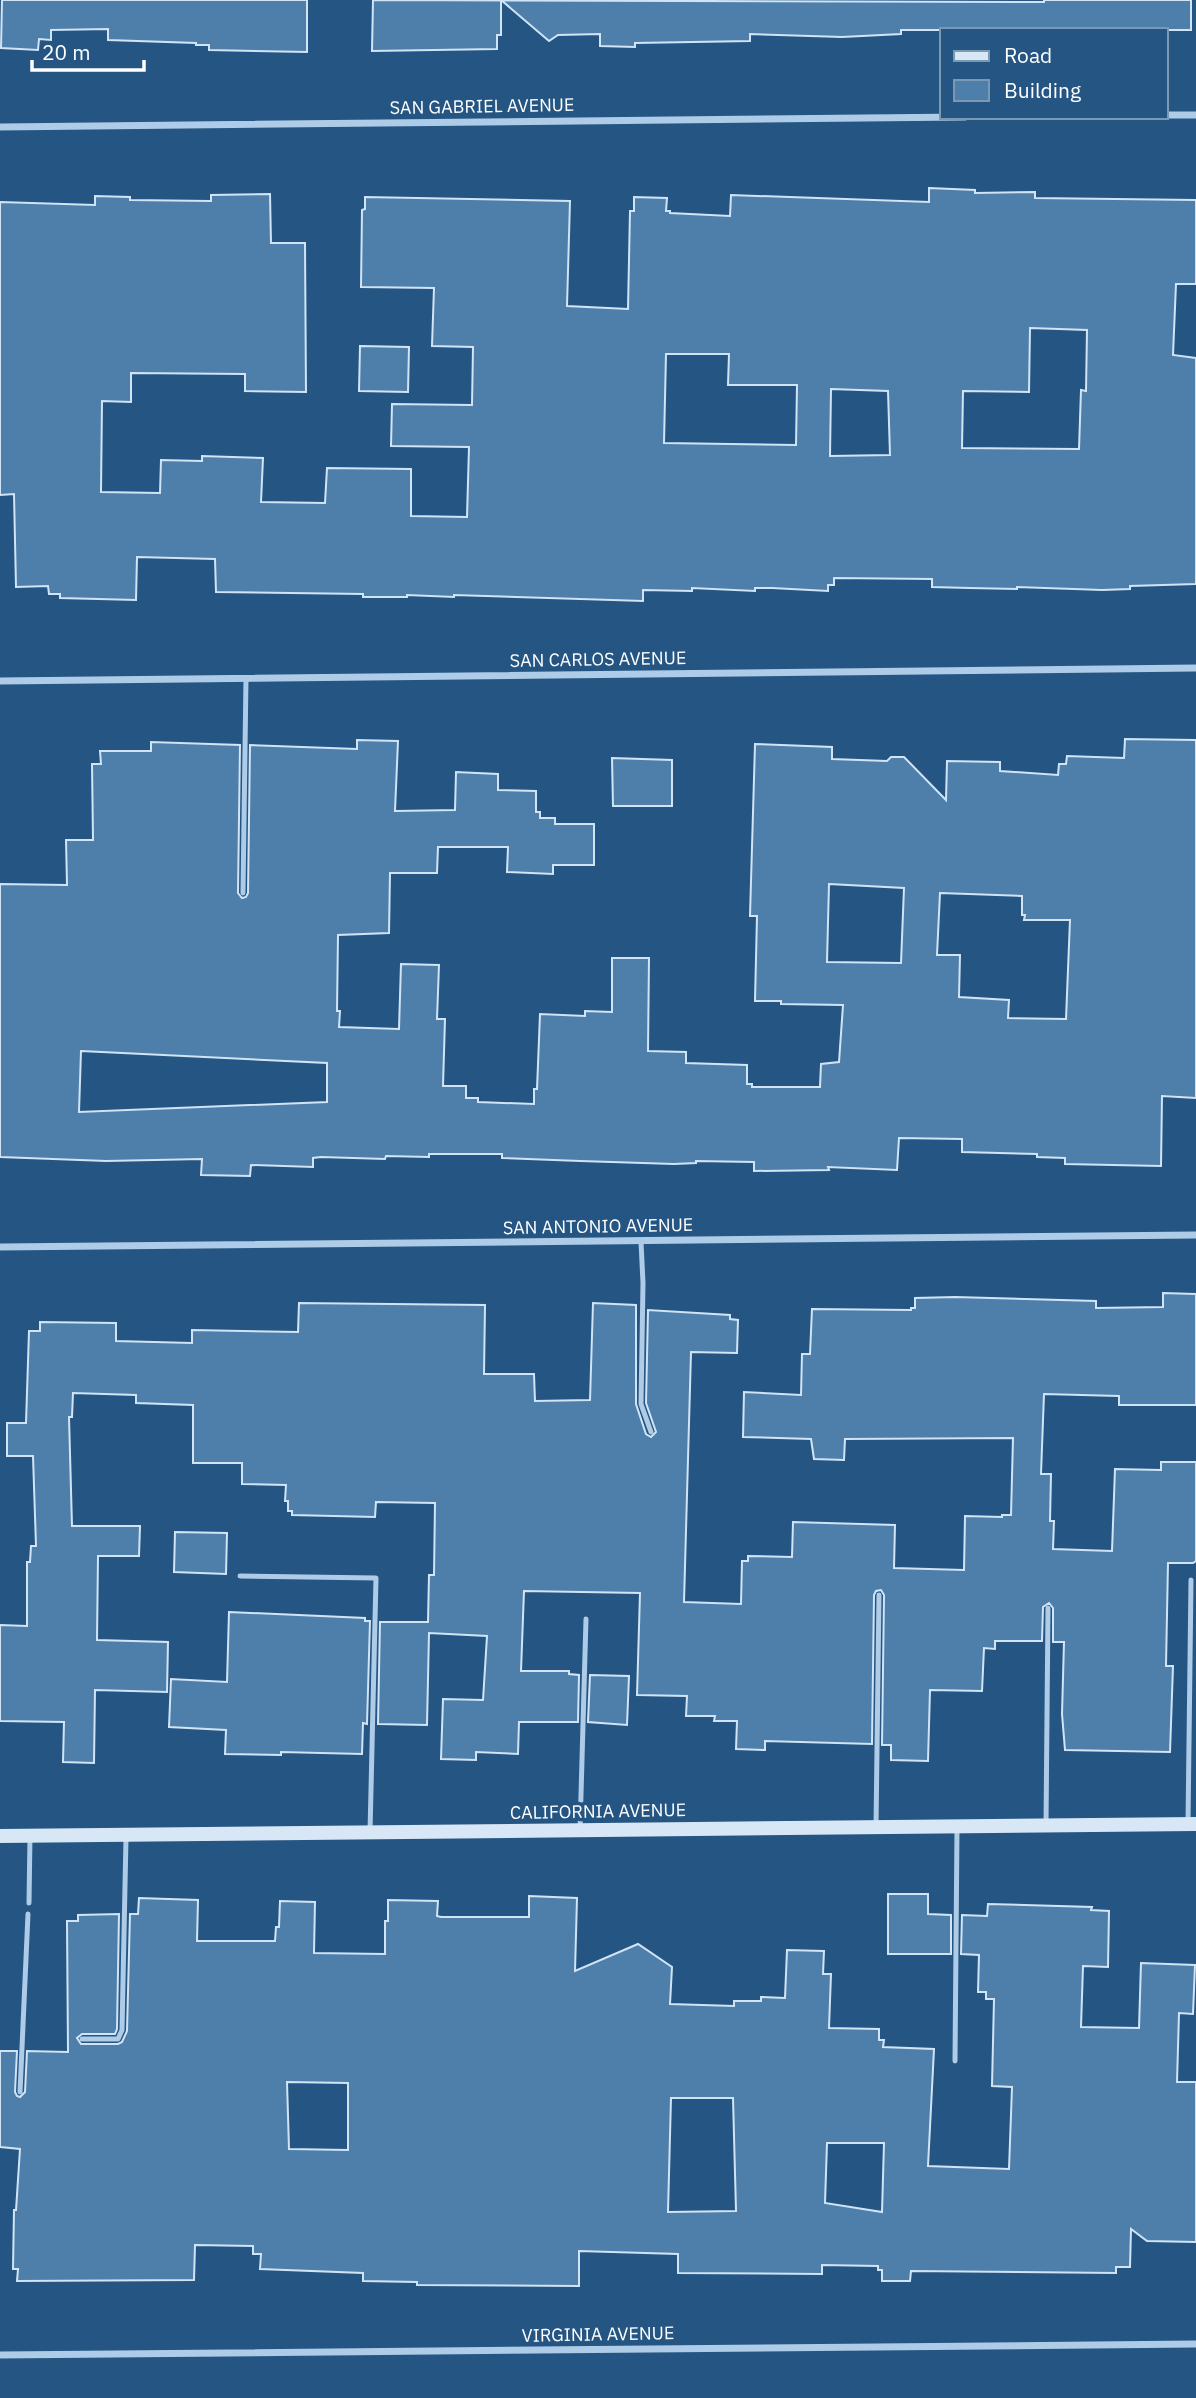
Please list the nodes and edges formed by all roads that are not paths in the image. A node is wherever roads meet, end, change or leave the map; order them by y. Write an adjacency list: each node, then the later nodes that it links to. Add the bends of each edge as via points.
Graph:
1 (1168, 115): 2 (street)
2 (1196, 115)
3 (940, 117): 4 (street, SAN GABRIEL AVENUE)
4 (0, 127)
5 (1196, 668): 6 (street, SAN CARLOS AVENUE)
6 (246, 678): 7 (street, SAN CARLOS AVENUE); 8 (lane)
7 (0, 681)
8 (243, 893)
9 (1196, 1235): 10 (street, SAN ANTONIO AVENUE)
10 (642, 1242): 11 (street, SAN ANTONIO AVENUE); 12 (lane, via 641,1404)
11 (0, 1247)
12 (652, 1432)
13 (240, 1576): 23 (lane, via 376,1578)
14 (1191, 1580): 18 (lane)
15 (880, 1595): 21 (lane)
16 (1048, 1608): 19 (lane)
17 (586, 1619): 22 (lane)
18 (1192, 1824): 19 (main road, CALIFORNIA AVENUE)
19 (1045, 1825): 20 (main road, CALIFORNIA AVENUE)
20 (957, 1826): 21 (main road, CALIFORNIA AVENUE); 30 (lane)
21 (876, 1827): 22 (main road, CALIFORNIA AVENUE)
22 (580, 1830): 23 (main road, CALIFORNIA AVENUE)
23 (370, 1832): 24 (main road, CALIFORNIA AVENUE)
24 (126, 1835): 26 (main road, CALIFORNIA AVENUE); 29 (lane, via 122,2030 118,2039)
25 (0, 1836): 26 (main road, CALIFORNIA AVENUE)
26 (30, 1836): 27 (lane)
27 (29, 1903)
28 (28, 1914): 31 (lane)
29 (82, 2039)
30 (955, 2061)
31 (20, 2092)
32 (1196, 2344): 33 (street, VIRGINIA AVENUE)
33 (0, 2356)

